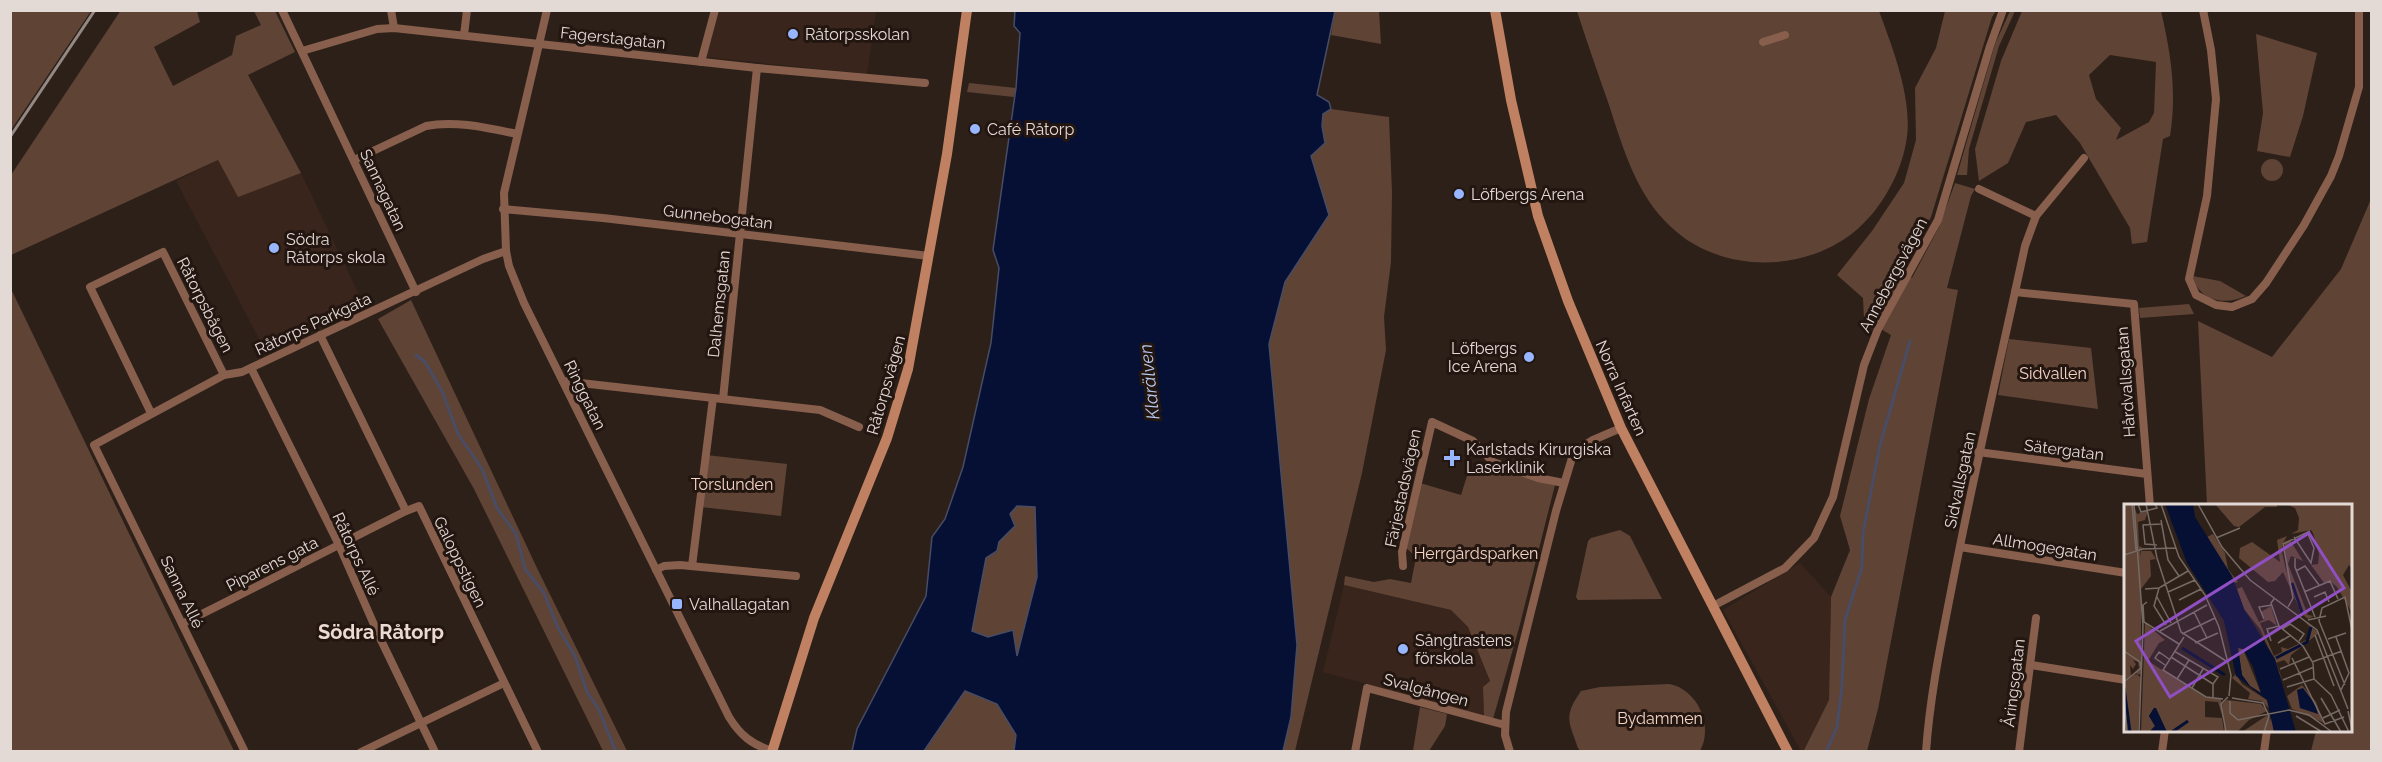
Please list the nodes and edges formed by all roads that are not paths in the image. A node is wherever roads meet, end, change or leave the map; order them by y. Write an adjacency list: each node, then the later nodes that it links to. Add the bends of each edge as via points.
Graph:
1 (282, 10): 16 (street, Sannagatan)
2 (391, 10): 11 (street)
3 (467, 10): 12 (street)
4 (548, 10): 15 (street, Ringgatan)
5 (715, 10): 17 (street)
6 (968, 10): 28 (street, Råtorpsvägen)
7 (1495, 10): 39 (street, Norra Infarten, via 1538,216 1568,301)
8 (2003, 10): 53 (street, Annebergsvägen, via 1938,220 1878,328 1864,364 1833,497 1814,538 1785,568)
9 (2203, 10): 10 (street, via 2216,99 2207,196 2189,279 2196,295 2216,305 2232,307 2252,299 2266,283 2331,176 2358,87)
10 (2359, 10)
11 (394, 28): 12 (street, Fagerstagatan); 16 (street, Fagerstagatan, via 377,29)
12 (464, 35): 15 (street, Fagerstagatan)
13 (1785, 35): 14 (street)
14 (1763, 42)
15 (539, 43): 17 (street, Fagerstagatan); 20 (street, Ringgatan)
16 (302, 51): 22 (street, Sannagatan)
17 (701, 62): 18 (street, Fagerstagatan)
18 (757, 68): 19 (street, Fagerstagatan); 26 (street, Dalhemsgatan)
19 (925, 83)
20 (517, 134): 22 (street, via 434,124); 24 (street, Ringgatan)
21 (2084, 158): 25 (street, Sidvallsgatan)
22 (354, 160): 29 (street, Sannagatan)
23 (1979, 189): 25 (street)
24 (503, 209): 26 (street, Gunnebogatan); 27 (street, Ringgatan)
25 (2036, 216): 30 (street, Sidvallsgatan)
26 (740, 233): 28 (street, Gunnebogatan); 36 (street, Dalhemsgatan)
27 (506, 251): 29 (street); 34 (street, Ringgatan, via 524,303)
28 (929, 256): 63 (street, Råtorpsvägen, via 899,403 813,618)
29 (416, 292): 31 (street, Råtorps Parkgata)
30 (2015, 292): 41 (street, Sidvallsgatan); 42 (street, Hårdvallsgatan, via 2134,304)
31 (320, 335): 32 (street, Råtorps Parkgata); 45 (street)
32 (251, 368): 33 (street, Råtorps Parkgata); 46 (street, Råtorps Allé)
33 (225, 375): 37 (street, Råtorps Parkgata); 37 (street, Råtorpsbågen, via 163,252 90,287)
34 (563, 381): 35 (street); 50 (street, Ringgatan)
35 (712, 398): 36 (street); 48 (street)
36 (723, 399): 38 (street, via 820,410)
37 (151, 413): 40 (street, Råtorps Parkgata)
38 (859, 426)
39 (1622, 428): 43 (street, via 1580,448 1572,458); 53 (street, Norra Infarten)
40 (94, 445): 55 (street, Sanna Allé)
41 (1978, 452): 42 (street, Sätergatan); 47 (street, Sidvallsgatan)
42 (2147, 474): 44 (street, Hårdvallsgatan)
43 (1564, 483): 49 (street, Färjestadsvägen, via 1493,462 1473,441 1432,422); 60 (street)
44 (2150, 504)
45 (406, 511): 46 (street, Piparens gata); 58 (street, Galoppstigen, via 418,506)
46 (339, 545): 55 (street, Piparens gata); 59 (street, Råtorps Allé)
47 (1960, 548): 51 (street, Allmogegatan); 71 (street, Sidvallsgatan, via 1929,707)
48 (692, 566): 50 (street, via 671,565); 52 (street)
49 (1402, 566)
50 (656, 570): 63 (street, Ringgatan, via 732,723 751,743)
51 (2124, 573)
52 (796, 576)
53 (1713, 606): 70 (street, Norra Infarten)
54 (2036, 618): 56 (street, Åringsgatan)
55 (182, 624): 64 (street, Sanna Allé)
56 (2031, 665): 57 (street); 72 (street, Åringsgatan)
57 (2124, 680)
58 (504, 683): 59 (street); 67 (street, Galoppstigen)
59 (420, 723): 65 (street); 66 (street, Råtorps Allé)
60 (1505, 725): 68 (street, Svalgången, via 1367,688); 69 (street)
61 (2165, 732): 73 (street)
62 (2267, 732): 74 (street)
63 (772, 751)
64 (245, 752)
65 (361, 752)
66 (435, 752)
67 (538, 752)
68 (1355, 752)
69 (1510, 752)
70 (1788, 752)
71 (1926, 752)
72 (2019, 752)
73 (2162, 752)
74 (2264, 752)

